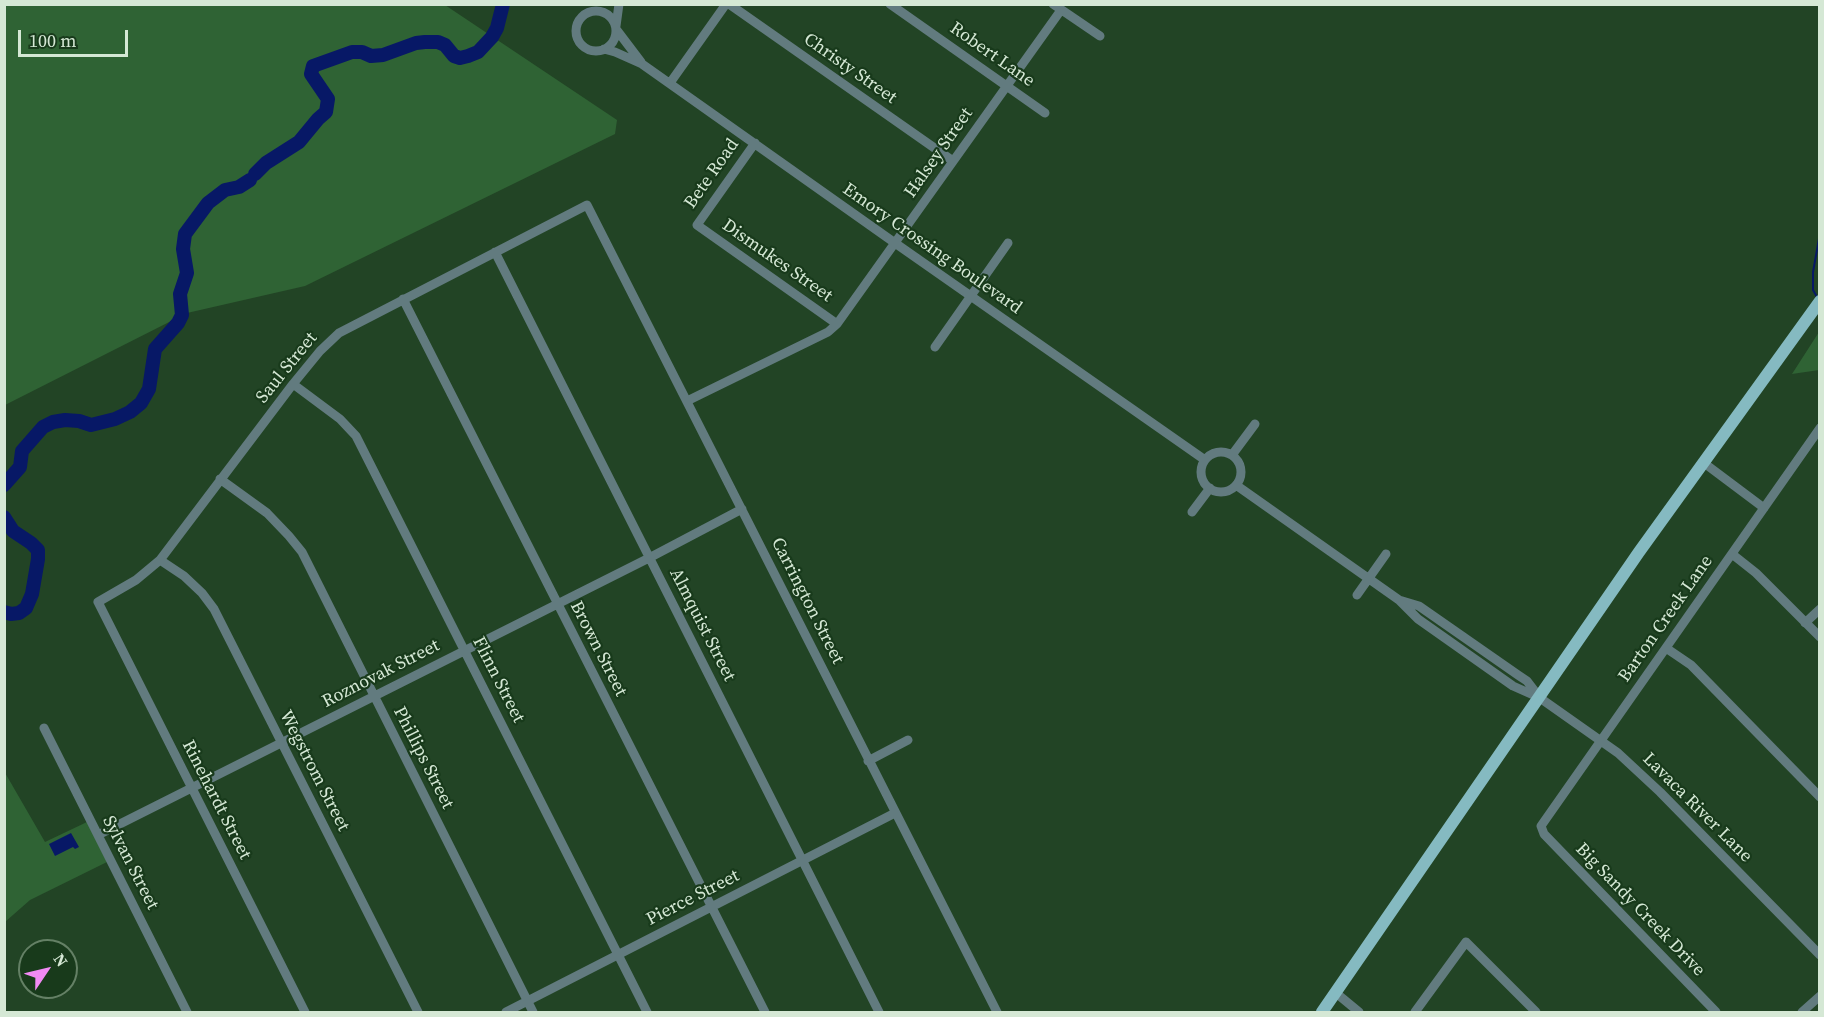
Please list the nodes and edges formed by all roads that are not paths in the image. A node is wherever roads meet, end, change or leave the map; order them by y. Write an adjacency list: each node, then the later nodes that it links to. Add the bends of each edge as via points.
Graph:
1 (604, 4): 6 (street)
2 (619, 4): 7 (street)
3 (727, 4): 11 (street); 15 (street, Christy Street)
4 (890, 4): 12 (street, Robert Lane)
5 (1057, 7): 8 (street); 12 (street, Halsey Street)
6 (596, 10): 7 (street, via 610,16); 9 (street, via 581,17 576,33 581,45 596,51)
7 (616, 28): 9 (street, via 613,41); 10 (street)
8 (1100, 36)
9 (604, 49): 10 (street)
10 (642, 64): 11 (street, Emory Crossing Boulevard)
11 (670, 83): 14 (street, Emory Crossing Boulevard)
12 (1006, 86): 13 (street, Robert Lane); 15 (street, Halsey Street)
13 (1045, 113)
14 (754, 143): 17 (street, Bete Road); 18 (street, Emory Crossing Boulevard)
15 (953, 161): 18 (street, Halsey Street)
16 (587, 205): 20 (street, Saul Street); 27 (street, Carrington Street)
17 (697, 225): 24 (street, Dismukes Street)
18 (894, 243): 21 (street, Emory Crossing Boulevard); 24 (street, Halsey Street)
19 (1008, 243): 21 (street)
20 (495, 252): 22 (street, Saul Street); 41 (street, Almquist Street)
21 (971, 297): 25 (street); 31 (street, Emory Crossing Boulevard)
22 (403, 299): 26 (street, Saul Street, via 339,333); 46 (street, Brown Street)
23 (1818, 304): 32 (main road)
24 (837, 324): 27 (street, Halsey Street, via 828,332)
25 (935, 347)
26 (293, 384): 33 (street, Saul Street); 51 (street, Flinn Street, via 356,436)
27 (687, 401): 37 (street, Carrington Street)
28 (1256, 424): 30 (street)
29 (1820, 428): 36 (street, Barton Creek Lane)
30 (1232, 455): 31 (street, via 1215,452); 34 (street, via 1240,466)
31 (1204, 460): 35 (street, via 1202,479)
32 (1704, 463): 36 (street); 53 (main road)
33 (220, 479): 42 (street, Saul Street); 52 (street, Phillips Street, via 267,513 302,552)
34 (1236, 484): 35 (street, via 1225,491); 43 (street)
35 (1210, 488): 38 (street)
36 (1764, 508): 40 (street, Barton Creek Lane)
37 (742, 509): 41 (street, Roznovak Street); 58 (street, Carrington Street)
38 (1192, 512)
39 (1386, 554): 43 (street)
40 (1732, 554): 48 (street); 50 (street, Barton Creek Lane)
41 (649, 558): 46 (street, Roznovak Street); 64 (street, Almquist Street)
42 (160, 560): 45 (street, Saul Street, via 136,580); 57 (street, Wegstrom Street, via 202,592 214,609)
43 (1369, 578): 44 (street); 53 (street, via 1400,600 1418,619 1503,679)
44 (1357, 595)
45 (98, 602): 59 (street, Rinehardt Street)
46 (557, 604): 51 (street, Roznovak Street); 65 (street, Brown Street)
47 (1820, 609): 48 (street)
48 (1805, 623): 49 (street)
49 (1820, 637)
50 (1666, 648): 56 (street, Barton Creek Lane); 60 (street, via 1691,665)
51 (465, 651): 52 (street, Roznovak Street); 66 (street, Flinn Street)
52 (374, 696): 57 (street, Roznovak Street); 70 (street, Phillips Street)
53 (1540, 698): 56 (street, Lavaca River Lane); 68 (main road)
54 (44, 728): 63 (street, Sylvan Street)
55 (908, 740): 58 (street)
56 (1601, 741): 62 (street, Barton Creek Lane, via 1541,826); 67 (street, Lavaca River Lane, via 1660,792)
57 (281, 743): 59 (street, Roznovak Street); 73 (street, Wegstrom Street)
58 (868, 761): 61 (street, Carrington Street)
59 (191, 788): 63 (street, Roznovak Street); 72 (street, Rinehardt Street)
60 (1820, 797)
61 (895, 813): 64 (street, Pierce Street); 79 (street, Carrington Street)
62 (1542, 830): 84 (street, Big Sandy Creek Drive)
63 (98, 835): 71 (street, Sylvan Street)
64 (802, 861): 65 (street, Pierce Street); 78 (street, Almquist Street)
65 (712, 907): 66 (street, Pierce Street); 77 (street, Brown Street)
66 (618, 955): 70 (street, Pierce Street); 76 (street, Flinn Street)
67 (1820, 955)
68 (1336, 993): 80 (main road); 81 (street)
69 (1820, 996): 85 (street)
70 (527, 1002): 74 (street, Pierce Street); 75 (street, Phillips Street)
71 (187, 1012)
72 (305, 1012)
73 (418, 1012)
74 (506, 1012)
75 (532, 1012)
76 (647, 1012)
77 (765, 1012)
78 (879, 1012)
79 (997, 1012)
80 (1322, 1012)
81 (1359, 1012)
82 (1415, 1012): 83 (street, via 1466,942)
83 (1536, 1012)
84 (1716, 1012)
85 (1803, 1012)

